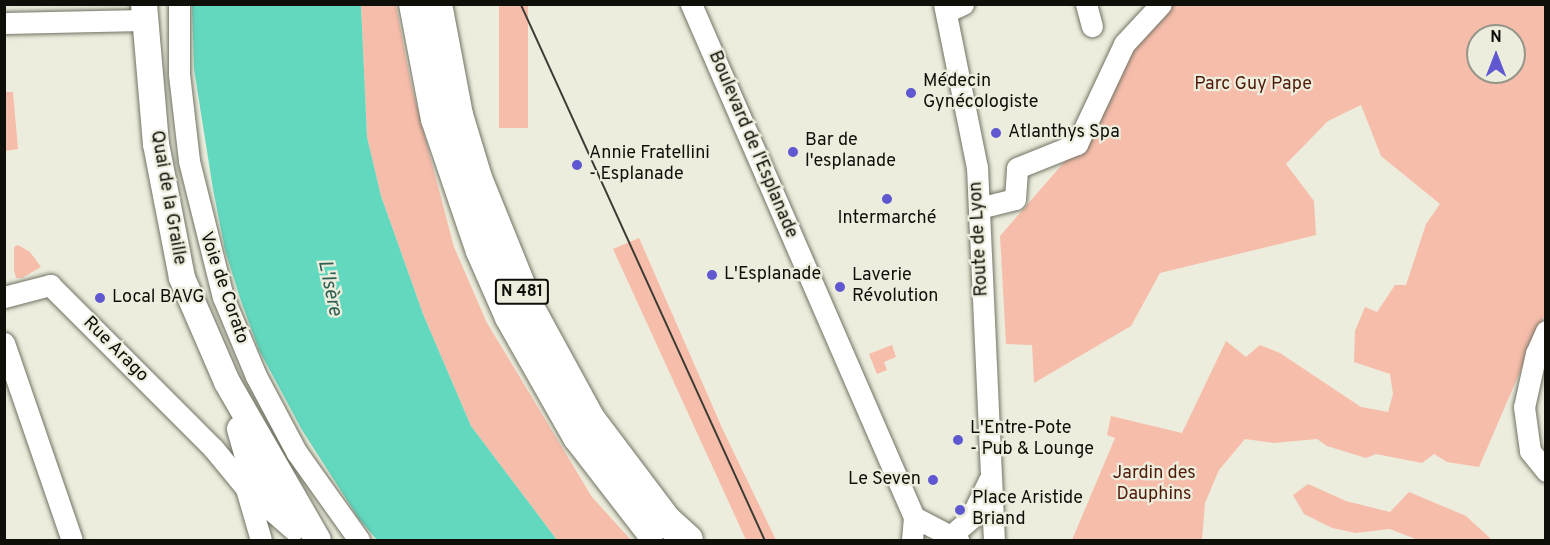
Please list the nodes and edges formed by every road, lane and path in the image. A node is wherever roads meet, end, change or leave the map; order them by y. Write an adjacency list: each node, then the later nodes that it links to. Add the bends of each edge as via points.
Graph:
1 (179, 4): 27 (street, Voie de Corato, via 179,74 189,161 223,297 256,376 297,453)
2 (414, 4): 28 (highway, N 481, via 443,140 481,251 510,317 578,437 615,488)
3 (437, 4): 29 (highway, N 481, via 458,115 477,178 530,309 590,419 667,521)
4 (691, 4): 21 (street, Boulevard de l'Esplanade)
5 (1086, 4): 11 (street)
6 (1161, 4): 12 (street, via 1124,44 1077,144 1017,168 1015,199)
7 (951, 7): 12 (street, Route de Lyon, via 977,167)
8 (144, 12): 9 (street); 16 (main road, Quai de la Graille, via 148,88 160,176 182,278)
9 (52, 13): 10 (street)
10 (4, 23)
11 (1092, 26)
12 (979, 208): 20 (street, Route de Lyon)
13 (4, 297): 17 (street, Rue Arago, via 50,285)
14 (1545, 331): 18 (street, via 1527,382 1524,416 1530,451)
15 (4, 343): 24 (street)
16 (227, 382): 17 (main road); 19 (main road)
17 (235, 459): 19 (street, Rue Arago); 22 (main road); 25 (street)
18 (1545, 471)
19 (279, 476): 26 (main road)
20 (991, 477): 23 (street, via 970,519); 31 (street)
21 (914, 517): 23 (street); 30 (street)
22 (300, 535)
23 (951, 539)
24 (72, 540)
25 (261, 540)
26 (318, 540)
27 (359, 540)
28 (661, 540)
29 (688, 540)
30 (912, 540)
31 (994, 540)

